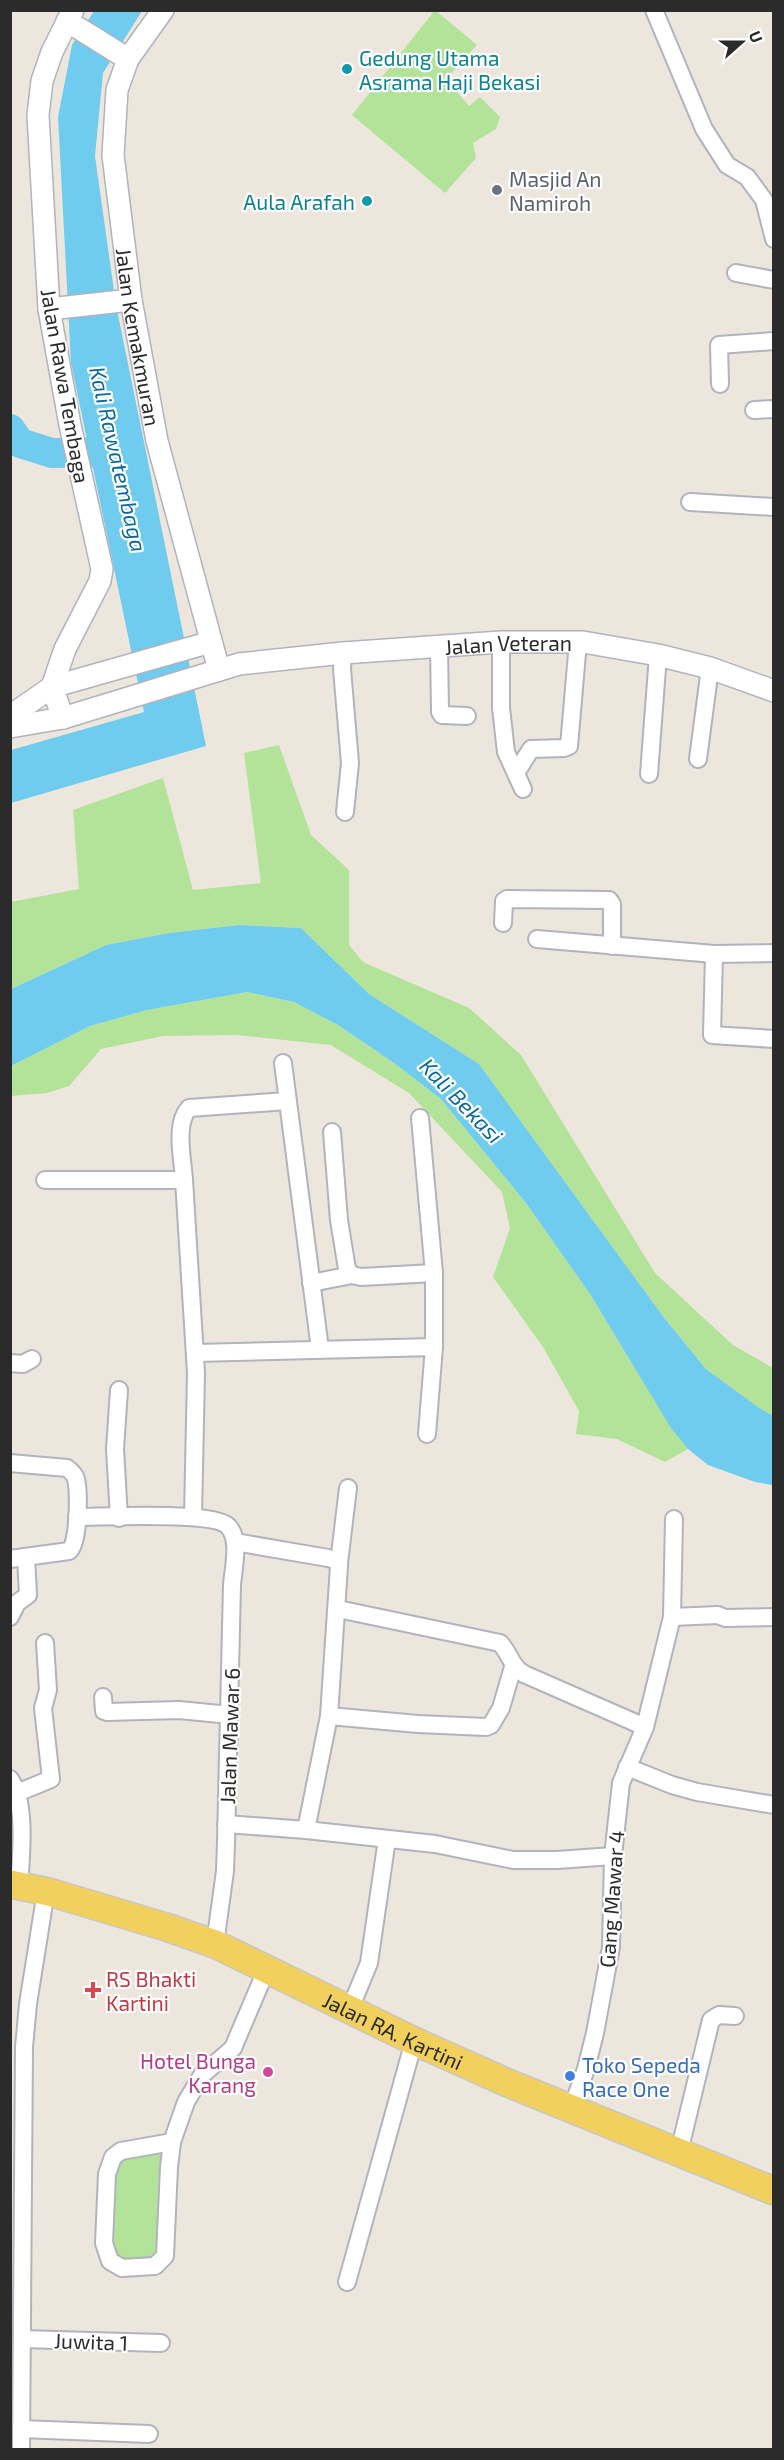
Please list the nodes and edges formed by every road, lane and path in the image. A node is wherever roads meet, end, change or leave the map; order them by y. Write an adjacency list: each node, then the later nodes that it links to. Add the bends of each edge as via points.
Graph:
1 (163, 10): 4 (street, Jalan Kemakmuran)
2 (654, 10): 5 (street, via 704,129 727,165 747,177 764,200)
3 (72, 19): 4 (street); 9 (street, Jalan Rawa Tembaga, via 52,52 42,81 38,116)
4 (123, 56): 8 (street, Jalan Kemakmuran, via 113,155)
5 (774, 239)
6 (736, 273): 7 (street)
7 (774, 280)
8 (127, 300): 9 (street); 16 (street, Jalan Kemakmuran, via 157,441)
9 (53, 308): 25 (street, Jalan Rawa Tembaga, via 70,425 102,569 100,581 65,649)
10 (774, 341): 11 (street, via 719,345)
11 (720, 384)
12 (754, 410): 13 (street)
13 (774, 410)
14 (690, 502): 15 (street)
15 (774, 507)
16 (211, 642): 22 (street); 24 (street, Jalan Kemakmuran); 25 (street)
17 (501, 642): 18 (street, Jalan Veteran); 19 (street, Jalan Veteran); 32 (street, via 506,752)
18 (578, 642): 21 (street, Jalan Veteran); 32 (street, via 569,746 531,749)
19 (439, 645): 20 (street, Jalan Veteran); 29 (street, via 440,712)
20 (338, 653): 22 (street, Jalan Veteran); 35 (street, via 350,763)
21 (658, 655): 23 (street, Jalan Veteran); 33 (street)
22 (239, 664): 24 (street, Jalan Veteran)
23 (710, 668): 26 (street, Jalan Veteran); 31 (street)
24 (219, 670): 28 (street, Jalan Veteran)
25 (61, 685): 27 (street); 28 (street)
26 (774, 691)
27 (10, 716)
28 (71, 716): 30 (street, Jalan Veteran)
29 (466, 716)
30 (10, 727)
31 (698, 759)
32 (516, 773): 34 (street)
33 (649, 774)
34 (523, 789)
35 (345, 812)
36 (503, 924): 38 (street, via 507,898 609,900)
37 (537, 939): 38 (street)
38 (612, 946): 40 (street)
39 (774, 953): 40 (street)
40 (714, 954): 41 (street, via 712,1035)
41 (774, 1039)
42 (283, 1063): 43 (street)
43 (287, 1101): 47 (street, via 189,1108 181,1130); 50 (street)
44 (420, 1118): 48 (street)
45 (332, 1132): 49 (street, via 344,1260)
46 (45, 1180): 47 (street)
47 (184, 1180): 53 (street)
48 (434, 1273): 49 (street); 51 (street)
49 (352, 1275): 50 (street)
50 (311, 1283): 52 (street)
51 (434, 1347): 52 (street); 57 (street)
52 (320, 1349): 53 (street)
53 (195, 1353): 60 (street)
54 (32, 1359): 55 (street, via 23,1364)
55 (10, 1363)
56 (119, 1390): 62 (street, via 115,1449)
57 (427, 1434)
58 (10, 1463): 61 (street, via 67,1468 76,1478)
59 (348, 1488): 66 (street)
60 (193, 1516): 62 (street); 64 (street, via 218,1520)
61 (77, 1517): 62 (street); 65 (street, via 74,1548)
62 (119, 1518)
63 (674, 1519): 69 (street, Gang Mawar 4)
64 (232, 1534): 66 (street); 74 (street, Jalan Mawar 6)
65 (18, 1558): 68 (street, via 28,1595 17,1603)
66 (339, 1563): 67 (street)
67 (338, 1609): 72 (street, via 500,1643); 75 (street)
68 (10, 1617)
69 (672, 1617): 70 (street); 76 (street, Gang Mawar 4)
70 (774, 1617)
71 (45, 1643): 78 (street, via 48,1690 43,1708 51,1779)
72 (513, 1667): 75 (street, via 501,1708 486,1727); 76 (street)
73 (103, 1697): 74 (street, via 107,1713 179,1710)
74 (230, 1715): 80 (street, Jalan Mawar 6)
75 (329, 1716): 81 (street)
76 (645, 1727): 77 (street, Gang Mawar 4)
77 (627, 1767): 79 (street, via 697,1792); 83 (street, Gang Mawar 4, via 621,1783)
78 (14, 1786): 84 (street, via 22,1848)
79 (774, 1805)
80 (226, 1824): 81 (street); 86 (street, Jalan Mawar 6, via 225,1870)
81 (306, 1830): 82 (street)
82 (387, 1839): 83 (street, via 513,1860); 88 (street, via 369,1964)
83 (613, 1856): 91 (street, Gang Mawar 4, via 611,1947 595,2033)
84 (15, 1885): 85 (main road, Jalan RA. Kartini)
85 (46, 1891): 86 (main road, Jalan RA. Kartini); 96 (street, via 24,2047)
86 (215, 1944): 87 (main road, Jalan RA. Kartini)
87 (267, 1968): 88 (main road, Jalan RA. Kartini); 92 (street, via 232,2048 201,2075 186,2102)
88 (350, 2009): 90 (main road, Jalan RA. Kartini)
89 (735, 2016): 93 (street, via 719,2015 711,2020)
90 (414, 2041): 91 (main road, Jalan RA. Kartini, via 508,2083); 95 (street)
91 (573, 2104): 93 (main road, Jalan RA. Kartini)
92 (172, 2142): 92 (street, via 121,2151 113,2157 107,2174 104,2243 110,2261 122,2268 155,2266 165,2256)
93 (679, 2152): 94 (main road, Jalan RA. Kartini)
94 (774, 2191)
95 (346, 2282)
96 (22, 2339): 97 (street, Juwita 1); 98 (street)
97 (160, 2343)
98 (21, 2429): 99 (street); 100 (street)
99 (149, 2434)
100 (21, 2450)

